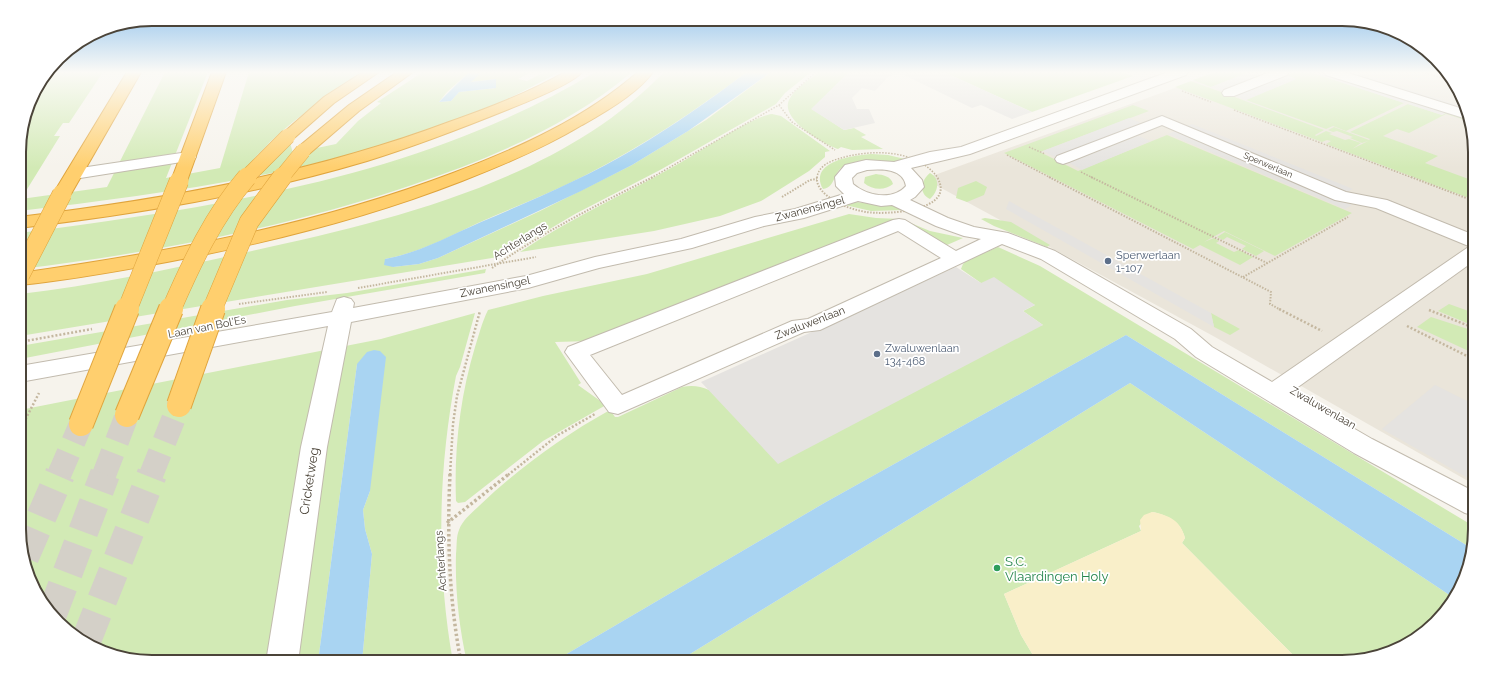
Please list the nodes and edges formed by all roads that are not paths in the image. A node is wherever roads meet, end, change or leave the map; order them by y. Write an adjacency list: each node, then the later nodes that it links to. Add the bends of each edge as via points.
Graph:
1 (115, 104): 14 (highway)
2 (207, 104): 11 (highway)
3 (325, 104): 31 (highway, bridge, via 288,136 240,185 218,216 178,293)
4 (360, 104): 30 (highway, bridge, via 303,151 249,222 210,315)
5 (513, 104): 18 (highway, via 398,146 326,167 183,199)
6 (604, 104): 24 (highway, via 530,147 437,185 369,209 230,245)
7 (1094, 104): 10 (street)
8 (1431, 104): 9 (street)
9 (1462, 114)
10 (964, 151): 13 (street); 15 (street)
11 (188, 157): 14 (street); 32 (highway, bridge)
12 (1069, 164): 20 (street, Sperwerlaan, via 1162,120 1341,196 1381,204)
13 (895, 167): 15 (street, Zwaluwenlaan); 16 (street, via 878,164 855,167 843,177)
14 (74, 174): 23 (highway, bridge)
15 (912, 183): 17 (street, via 902,197); 19 (street, Zwaluwenlaan, via 921,199)
16 (852, 191): 17 (street, via 875,199); 25 (street, Zwanensingel, via 798,214 761,221 685,244 595,263 528,282 488,283)
17 (893, 199): 19 (street, Zwaluwenlaan, via 942,222 971,232)
18 (26, 222)
19 (996, 236): 22 (street, Zwaluwenlaan); 29 (street, Zwaluwenlaan, via 1048,255 1183,334 1204,352)
20 (1468, 252)
21 (1468, 257): 29 (street, Sperwerlaan)
22 (955, 258): 22 (street, Zwaluwenlaan, via 873,295 869,300 812,325 800,326 618,406 576,352 899,224)
23 (26, 264)
24 (26, 279)
25 (395, 299): 26 (street, Laan van Bol'Es)
26 (343, 309): 27 (street, Laan van Bol'Es); 28 (street, Laan van Bol'Es); 34 (street, Cricketweg, via 314,447)
27 (26, 363)
28 (26, 373)
29 (1279, 390): 33 (street, Zwaluwenlaan, via 1363,446)
30 (180, 405)
31 (127, 415)
32 (81, 424)
33 (1466, 500)
34 (283, 655)

